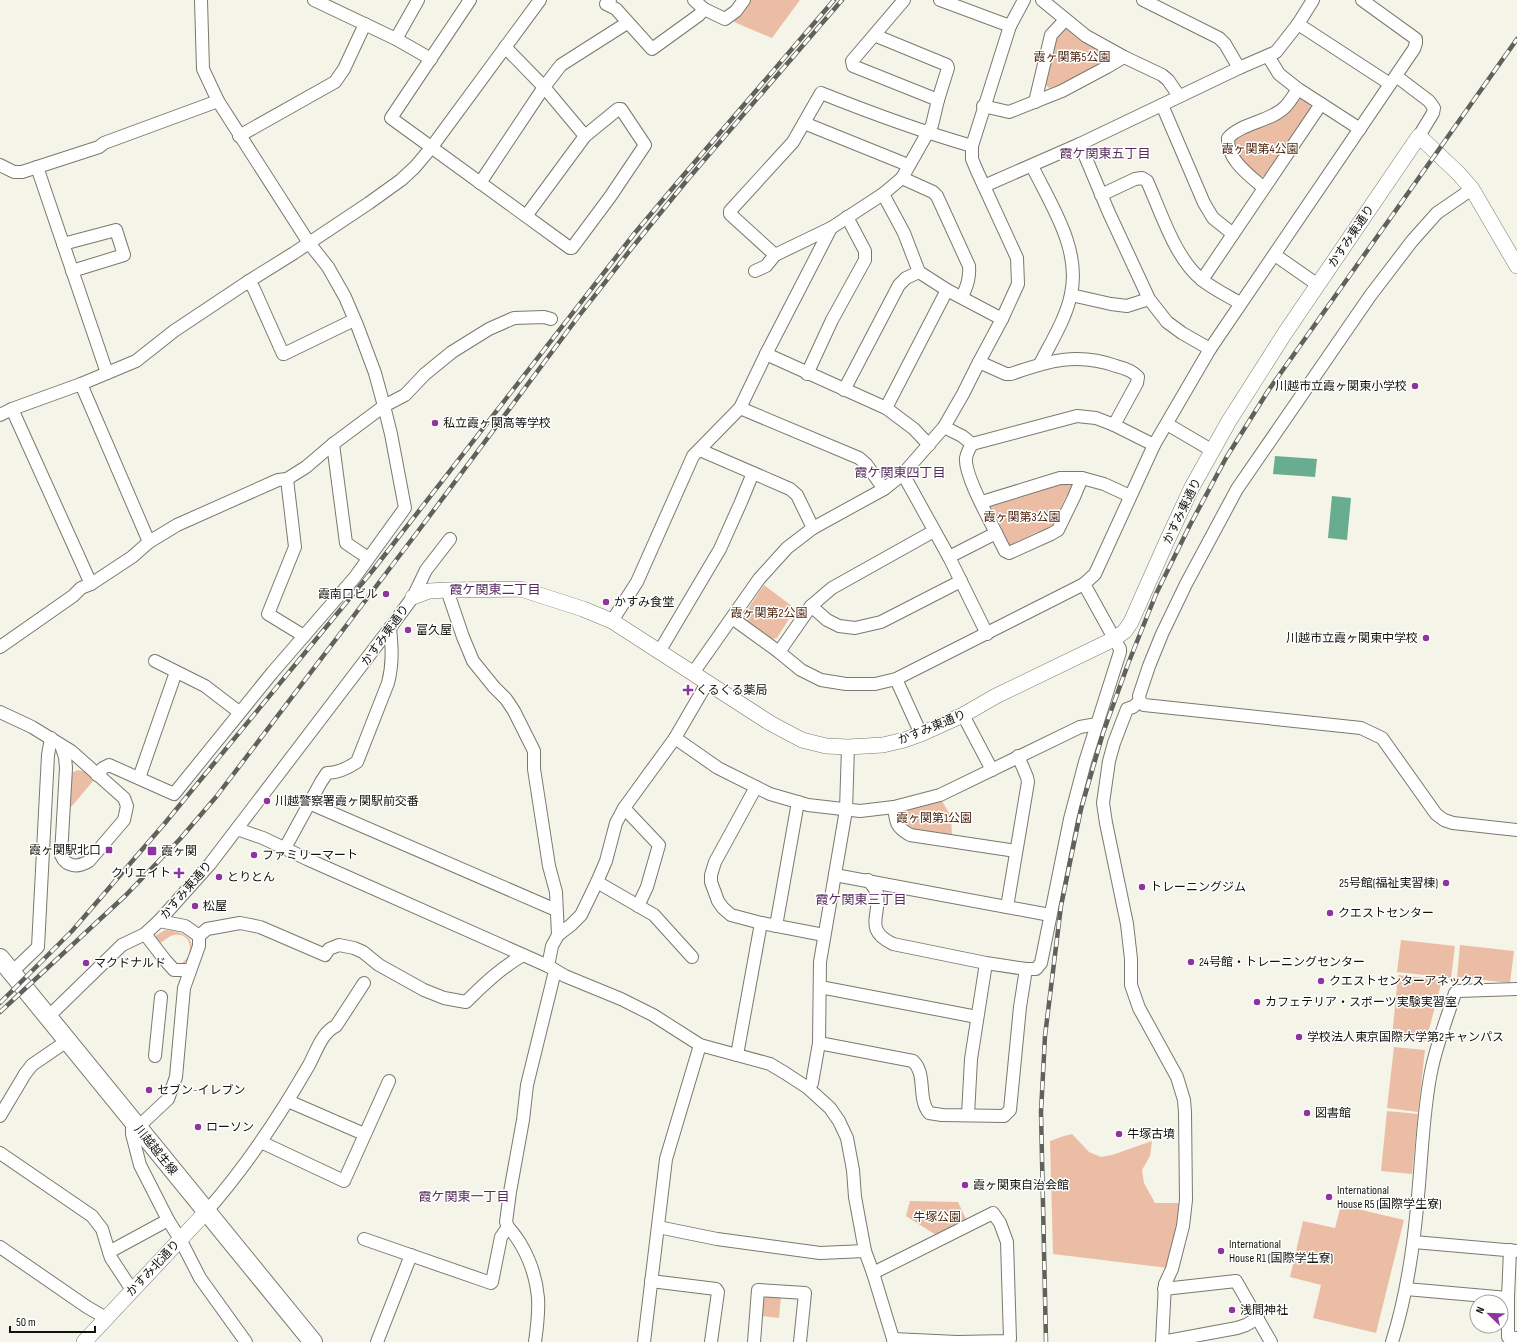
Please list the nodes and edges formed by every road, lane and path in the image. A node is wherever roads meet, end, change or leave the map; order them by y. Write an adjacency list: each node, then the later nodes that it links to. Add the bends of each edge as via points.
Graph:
1 (201, 0): 35 (street, via 203,69)
2 (314, 0): 20 (street)
3 (418, 0): 24 (street)
4 (470, 0): 28 (street)
5 (540, 0): 25 (street)
6 (694, 0): 17 (street)
7 (744, 0): 17 (street, via 736,11 725,19)
8 (904, 0): 23 (street)
9 (940, 0): 16 (street)
10 (1024, 0): 22 (street)
11 (1042, 0): 18 (street)
12 (1143, 0): 29 (street, via 1219,38)
13 (1313, 0): 21 (street)
14 (1362, 0): 30 (street, via 1416,39 1414,49)
15 (604, 1): 19 (street, via 616,9)
16 (967, 5): 22 (street)
17 (704, 9): 19 (street, via 652,49)
18 (1065, 20): 27 (street, via 1086,36); 36 (street, via 1051,35)
19 (627, 23): 31 (street, via 561,65)
20 (365, 24): 24 (street); 43 (street, via 344,69 335,82)
21 (1298, 24): 26 (street, via 1282,46); 30 (street)
22 (1010, 26): 39 (street)
23 (874, 35): 34 (street, via 947,64); 34 (street, via 852,61 853,66)
24 (396, 40): 28 (street)
25 (505, 47): 31 (street); 48 (street)
26 (1268, 56): 29 (street); 32 (street, via 1279,74)
27 (1124, 57): 33 (street, via 1162,75); 36 (street, via 1062,91)
28 (431, 59): 48 (street, via 391,118)
29 (1239, 68): 33 (street)
30 (1393, 80): 41 (street); 45 (street, via 1429,101 1434,108)
31 (544, 87): 44 (street); 54 (street)
32 (1298, 89): 37 (street); 56 (street, via 1286,107 1234,132 1228,138 1236,161 1244,172)
33 (1179, 96): 38 (street)
34 (938, 100): 42 (street, via 932,125)
35 (218, 101): 43 (street); 52 (street, via 99,147)
36 (1035, 102): 39 (street, via 1009,112)
37 (1321, 104): 41 (street); 56 (street)
38 (1162, 105): 46 (street); 63 (street, via 1204,203 1213,218)
39 (984, 106): 47 (street)
40 (804, 123): 42 (street, via 821,93); 50 (street); 66 (street, via 793,142 730,211 730,214)
41 (1360, 129): 67 (street)
42 (927, 133): 47 (street); 50 (street)
43 (239, 136): 64 (street)
44 (585, 136): 60 (street); 60 (street, via 621,109 645,145 615,191 572,248)
45 (1419, 136): 57 (street); 74 (street, かすみ東通り)
46 (1080, 144): 51 (street); 59 (street)
47 (972, 146): 55 (street, via 972,159)
48 (431, 148): 54 (street); 64 (street, via 401,180)
49 (0, 165): 52 (street, via 14,172)
50 (908, 166): 53 (street)
51 (1032, 166): 55 (street); 76 (street, via 1072,252 1074,278)
52 (37, 167): 65 (street)
53 (902, 178): 58 (street); 77 (street, via 937,196 970,266 970,275)
54 (480, 183): 60 (street)
55 (984, 186): 82 (street, via 1017,258 1018,284)
56 (1264, 188): 63 (street)
57 (1472, 189): 68 (street); 139 (street, via 1437,213 1412,241 1365,303 1237,489 1162,634 1139,696)
58 (883, 194): 61 (street); 71 (street, via 904,233)
59 (1101, 195): 72 (street, via 1135,179 1142,178 1147,181 1179,252 1187,265); 78 (street)
60 (526, 216)
61 (848, 217): 62 (street); 88 (street, via 865,251 865,260 832,320)
62 (831, 228): 66 (street); 84 (street)
63 (1232, 234): 72 (street)
64 (309, 243): 73 (street); 81 (street, via 328,267 345,297)
65 (63, 244): 70 (street); 70 (street, via 116,230 124,255)
66 (775, 255): 69 (street, via 766,266)
67 (1275, 255): 74 (street); 79 (street)
68 (1517, 266)
69 (755, 271)
70 (72, 272): 87 (street)
71 (919, 272): 75 (street); 90 (street, via 906,278 899,285)
72 (1202, 280): 79 (street)
73 (249, 281): 81 (street, via 283,354); 87 (street, via 174,331 136,361)
74 (1318, 286): 104 (street, かすみ東通り, via 1233,414)
75 (947, 290): 77 (street); 93 (street)
76 (1071, 294): 78 (street, via 1128,306); 86 (street)
77 (962, 297): 82 (street)
78 (1149, 299): 83 (street, via 1167,322)
79 (1240, 303): 83 (street)
80 (551, 319): 91 (street, via 514,318 489,329 452,352 405,395)
81 (354, 320): 91 (street, via 375,373)
82 (1002, 320): 85 (street)
83 (1210, 350): 96 (street)
84 (766, 354): 88 (street); 92 (street)
85 (979, 362): 86 (street, via 1006,374); 98 (street)
86 (1040, 364): 97 (street, via 1080,358 1109,363 1134,373 1138,377 1137,383)
87 (107, 373): 89 (street)
88 (807, 374): 90 (street)
89 (81, 384): 94 (street); 116 (street)
90 (844, 390): 93 (street)
91 (384, 406): 99 (street); 118 (street, via 405,508)
92 (740, 408): 103 (street); 109 (street, via 859,458)
93 (886, 408): 101 (street, via 914,429)
94 (12, 409): 95 (street); 120 (street)
95 (0, 415)
96 (1167, 424): 102 (street); 104 (street)
97 (1114, 425): 100 (street, via 1096,418 1077,416); 102 (street)
98 (944, 426): 100 (street); 101 (street)
99 (333, 444): 108 (street, via 306,467); 118 (street, via 346,543)
100 (972, 444): 111 (street, via 967,453 966,468)
101 (929, 445): 106 (street)
102 (1154, 445): 110 (street)
103 (700, 450): 105 (street); 126 (street, via 693,456 637,582)
104 (1213, 451): 130 (street, かすみ東通り, via 1192,487 1131,622 1125,631)
105 (753, 473): 112 (street, via 790,489 797,495); 132 (street, via 720,549)
106 (903, 474): 109 (street); 113 (street)
107 (1082, 478): 110 (street, via 1104,484); 111 (street, via 1060,478); 114 (street, via 1058,530 1009,552 1005,551)
108 (286, 479): 116 (street, via 278,480 176,525); 129 (street, via 295,547 268,614)
109 (884, 489): 112 (street)
110 (1130, 496): 121 (street, via 1095,574)
111 (982, 502): 114 (street)
112 (813, 528): 125 (street, via 771,564)
113 (934, 531): 117 (street); 124 (street, via 832,588)
114 (996, 533): 117 (street)
115 (450, 539): 123 (street, via 426,570)
116 (149, 542): 120 (street, via 132,557)
117 (949, 557): 119 (street)
118 (368, 558): 129 (street, via 355,577)
119 (961, 581): 124 (street, via 881,622 855,628 839,626 827,620); 128 (street)
120 (91, 584): 131 (street, via 81,588)
121 (1084, 584): 128 (street); 130 (street)
122 (447, 590): 123 (street, かすみ東通り, via 429,591); 126 (street, かすみ東通り, via 521,589); 167 (street, via 473,661 514,710 534,751 534,769 549,866 556,892)
123 (413, 596): 127 (street, かすみ東通り)
124 (811, 606): 133 (street)
125 (732, 618): 133 (street); 136 (street)
126 (612, 621): 132 (street, かすみ東通り)
127 (390, 628): 154 (street, via 393,655 391,671 357,762 334,773 327,773); 158 (street, かすみ東通り)
128 (987, 634): 137 (street)
129 (304, 636): 141 (street)
130 (1114, 639): 142 (street, かすみ東通り, via 996,696); 143 (street, via 1120,652)
131 (0, 647)
132 (659, 652): 136 (street, かすみ東通り)
133 (779, 652): 137 (street, via 801,670 821,680 846,684 875,684)
134 (155, 661): 135 (street)
135 (176, 672): 141 (street, via 204,686); 151 (street)
136 (693, 673): 138 (street, かすみ東通り)
137 (896, 678): 144 (street)
138 (707, 684): 145 (street); 147 (street, かすみ東通り, via 802,740 826,746)
139 (1140, 701): 159 (street, via 1144,705 1361,728 1382,738 1436,814 1444,820); 218 (street, via 1127,709 1114,743 1103,803 1127,924 1131,985 1139,1008 1177,1077 1184,1100 1186,1200 1183,1226)
140 (0, 712): 146 (street)
141 (239, 712): 151 (street, via 174,794)
142 (962, 716): 144 (street, かすみ東通り); 149 (street)
143 (1097, 724): 148 (street, via 1080,727); 168 (street, via 1070,819)
144 (921, 734): 147 (street, かすみ東通り, via 883,745)
145 (675, 738): 152 (street, via 718,768); 156 (street)
146 (56, 741): 150 (street); 150 (street, via 65,757 66,768 61,849 67,864 82,866 89,861 124,820 127,806 124,798); 183 (street, via 48,755 38,947)
147 (848, 747): 157 (street)
148 (1018, 756): 149 (street); 161 (street, via 1028,782)
149 (992, 770): 155 (street, via 940,795)
150 (98, 775): 151 (street, via 109,765)
151 (139, 778)
152 (756, 788): 153 (street); 170 (street, via 714,862 711,882 718,901 731,915)
153 (798, 802): 157 (street); 171 (street)
154 (309, 803): 160 (street); 167 (street)
155 (894, 807): 157 (street); 161 (street, via 896,822 910,835)
156 (624, 808): 164 (street, via 616,823 606,862); 165 (street, via 659,846 647,887)
157 (846, 810): 162 (street)
158 (237, 829): 160 (street); 169 (street, かすみ東通り, via 210,864)
159 (1517, 830)
160 (285, 848): 176 (street)
161 (1016, 850): 166 (street)
162 (835, 874): 163 (street); 175 (street)
163 (868, 880): 166 (street); 179 (street, via 877,892 875,924 883,938 893,944)
164 (597, 882): 165 (street); 173 (street, via 581,915)
165 (638, 906): 177 (street, via 654,915)
166 (1007, 907): 168 (street)
167 (556, 910): 173 (street)
168 (1050, 915): 181 (street, via 1041,963 1036,969)
169 (159, 921): 172 (street, かすみ東通り); 174 (street, via 185,926)
170 (761, 923): 171 (street); 193 (street)
171 (776, 926): 175 (street)
172 (145, 934): 182 (street, via 174,970); 188 (street, かすみ東通り, via 122,945)
173 (558, 935): 180 (street, via 552,946)
174 (199, 936): 176 (street, via 207,929 240,923 260,928 325,955 334,946 345,945 363,952 379,965 424,990 444,998 466,1002 488,979); 182 (street, via 199,946)
175 (824, 936): 185 (street)
176 (523, 956): 180 (street)
177 (692, 957)
178 (0, 958): 183 (main road, 川越越生線)
179 (986, 964): 181 (street); 189 (street)
180 (552, 968): 192 (street, via 653,1015); 206 (street, via 527,1085 510,1192 506,1222)
181 (1026, 969): 198 (street, via 1010,1110 1004,1116)
182 (190, 970): 200 (street, via 184,988 176,1077 168,1099)
183 (12, 972): 188 (main road, 川越越生線)
184 (364, 984): 197 (street, via 336,1026 331,1028 320,1043)
185 (820, 987): 189 (street); 191 (street)
186 (1517, 989): 210 (street, via 1455,993 1431,1071)
187 (161, 997): 194 (street)
188 (48, 1016): 190 (main road, 川越越生線)
189 (977, 1017): 198 (street, via 971,1059)
190 (67, 1041): 199 (street, via 32,1065); 200 (main road, 川越越生線)
191 (819, 1043): 196 (street, via 812,1083); 198 (street, via 913,1061 919,1069 925,1108 929,1113)
192 (700, 1045): 193 (street); 207 (street, via 666,1159)
193 (737, 1055): 196 (street, via 770,1064)
194 (155, 1056)
195 (389, 1081): 201 (street)
196 (808, 1088): 212 (street, via 830,1108 847,1138)
197 (288, 1101): 201 (street); 202 (street)
198 (968, 1115)
199 (0, 1116)
200 (135, 1125): 204 (main road, 川越越生線); 205 (street, via 132,1134 140,1165)
201 (364, 1134): 202 (street, via 344,1181)
202 (260, 1142): 204 (street)
203 (0, 1153): 214 (street, via 92,1216 102,1229)
204 (206, 1212): 208 (street, かすみ北通り); 230 (main road, 川越越生線)
205 (168, 1220): 208 (street); 214 (street)
206 (508, 1227): 215 (street, via 501,1237 491,1283); 232 (street, via 527,1256 536,1288 538,1308)
207 (658, 1227): 212 (street, via 717,1239 820,1253); 217 (street)
208 (180, 1239): 220 (street, かすみ北通り); 229 (street, via 200,1278)
209 (364, 1239): 215 (street)
210 (1414, 1242): 213 (street); 219 (street)
211 (0, 1247): 223 (street)
212 (865, 1251): 216 (street)
213 (1513, 1251): 221 (street)
214 (109, 1252): 220 (street)
215 (412, 1255): 231 (street)
216 (873, 1272): 227 (street); 227 (street, via 993,1213 1007,1242 1010,1339 1008,1341)
217 (651, 1281): 233 (street); 234 (street, via 716,1289 718,1292)
218 (1164, 1289): 224 (street, via 1236,1281); 237 (street)
219 (1406, 1289): 222 (street); 239 (street)
220 (132, 1290): 223 (street, かすみ北通り)
221 (1508, 1294)
222 (1469, 1295)
223 (106, 1318): 228 (street, かすみ北通り)
224 (1258, 1318): 237 (street, via 1237,1328); 238 (street)
225 (1508, 1334): 226 (street, via 1508,1337)
226 (1517, 1338)
227 (893, 1341)
228 (84, 1342)
229 (246, 1342)
230 (313, 1342)
231 (377, 1342)
232 (535, 1342)
233 (644, 1342)
234 (711, 1342)
235 (754, 1342): 236 (street, via 758,1290 805,1293)
236 (800, 1342)
237 (1162, 1342)
238 (1271, 1342)
239 (1392, 1342)

